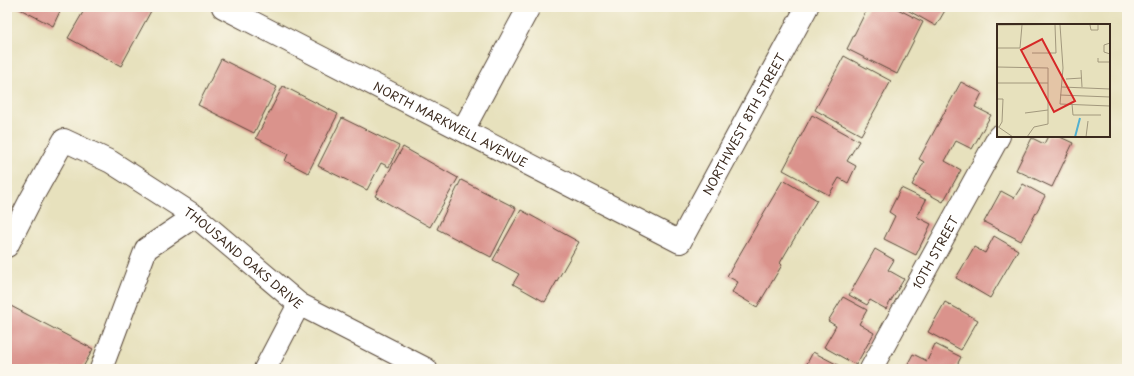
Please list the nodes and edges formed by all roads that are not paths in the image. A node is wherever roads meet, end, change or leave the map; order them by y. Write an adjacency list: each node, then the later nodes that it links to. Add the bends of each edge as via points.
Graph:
1 (223, 7): 4 (street, NORTH MARKWELL AVENUE)
2 (529, 7): 4 (street)
3 (807, 7): 7 (street, NORTHWEST 8TH STREET)
4 (462, 130): 7 (street, NORTH MARKWELL AVENUE)
5 (999, 137): 13 (street, 10TH STREET)
6 (195, 216): 8 (street, THOUSAND OAKS DRIVE, via 111,162 64,140); 9 (street, THOUSAND OAKS DRIVE); 10 (street, via 146,249)
7 (680, 242)
8 (7, 246)
9 (298, 304): 11 (street); 12 (street, THOUSAND OAKS DRIVE)
10 (100, 369)
11 (265, 369)
12 (426, 369)
13 (871, 369)

